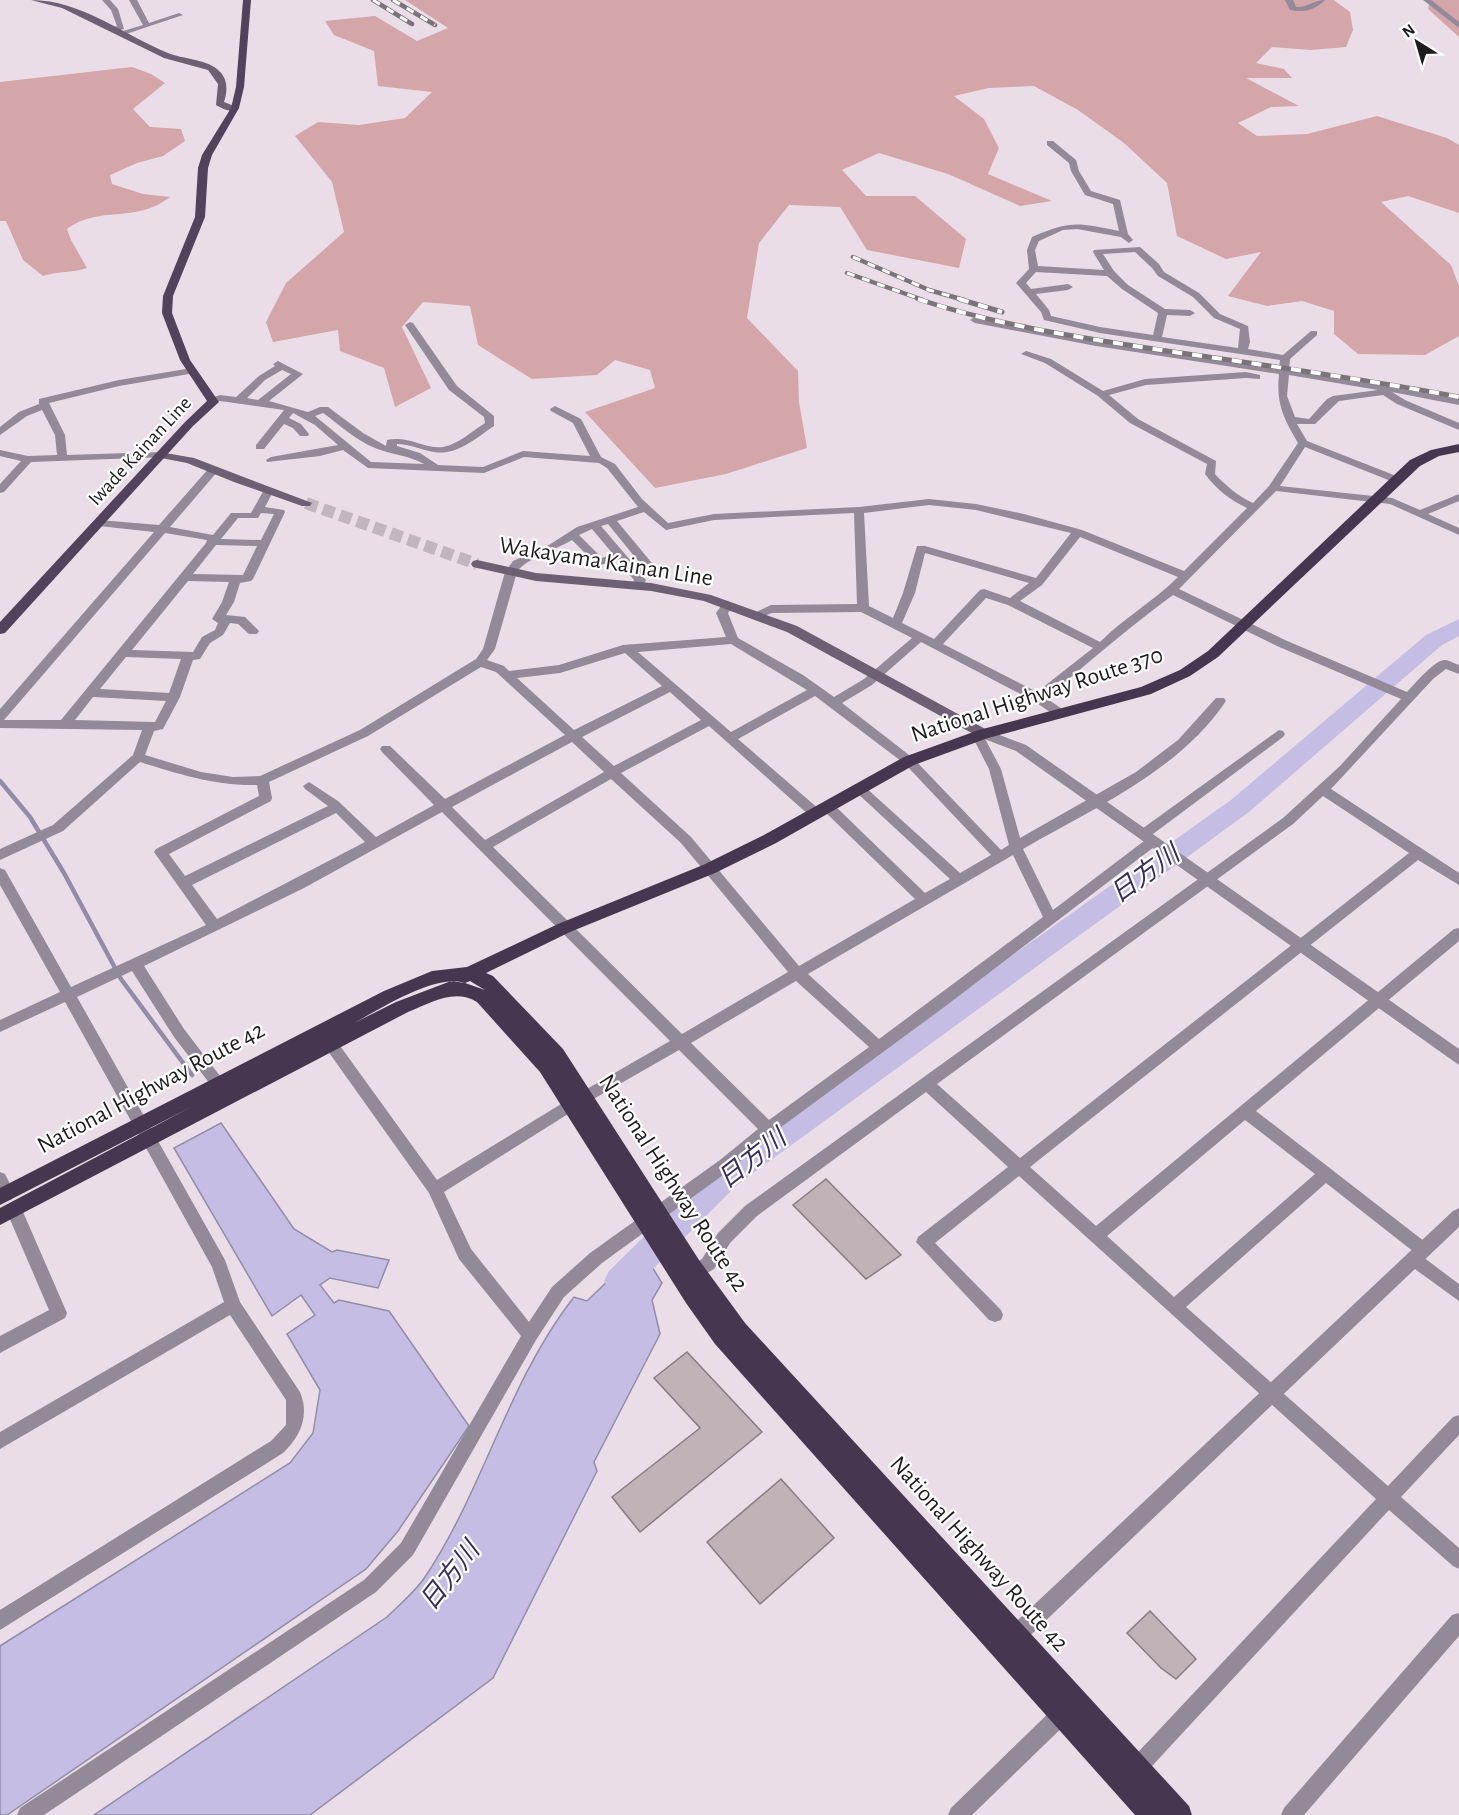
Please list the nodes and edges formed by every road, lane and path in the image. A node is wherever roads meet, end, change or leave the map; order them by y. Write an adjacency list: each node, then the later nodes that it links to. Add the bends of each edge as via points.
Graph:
1 (35, 0): 11 (main road, via 64,6)
2 (106, 0): 11 (street, via 114,9 121,27)
3 (133, 0): 9 (street)
4 (247, 0): 12 (main road, Iwade Kainan Line)
5 (1289, 0): 6 (street, via 1297,10 1315,6)
6 (1321, 0)
7 (1427, 0): 10 (street)
8 (179, 15): 9 (street)
9 (147, 26): 11 (street)
10 (1459, 26)
11 (119, 32): 12 (main road, via 167,56 211,68 224,86 219,103)
12 (235, 108): 29 (main road, Iwade Kainan Line, via 202,168 200,217 168,296 167,314)
13 (1050, 144): 14 (street, via 1072,162 1088,193 1117,202)
14 (1124, 235): 15 (street); 16 (street, via 1077,226 1061,228 1035,239 1031,250)
15 (1137, 249): 17 (street, via 1097,252); 26 (street, via 1161,274 1196,295 1217,316 1245,328)
16 (1034, 269): 17 (street); 19 (street, via 1021,284)
17 (1110, 273): 20 (street)
18 (1068, 287): 19 (street)
19 (1029, 292): 25 (street, via 1047,318)
20 (1163, 312): 21 (street); 25 (street)
21 (1190, 313)
22 (975, 320): 30 (street)
23 (410, 325): 50 (street, via 453,388 489,416 490,424 454,447 440,450 402,440 390,442 392,448)
24 (1314, 333): 28 (street)
25 (1156, 338): 26 (street)
26 (1242, 351): 28 (street)
27 (1026, 354): 32 (street, via 1047,360)
28 (1285, 358): 30 (street)
29 (192, 371): 33 (main road, Iwade Kainan Line); 37 (street, via 79,392 43,401)
30 (1283, 377): 31 (street); 32 (street, via 1246,375 1145,382); 42 (street, via 1282,396)
31 (1386, 390): 35 (street); 42 (street, via 1337,398 1311,422); 43 (street, via 1401,402)
32 (1102, 394): 66 (street, via 1134,422 1212,463 1210,474 1217,483 1238,501)
33 (213, 399): 34 (street); 52 (main road, Iwade Kainan Line)
34 (237, 401): 36 (street); 36 (street, via 280,365 303,370)
35 (1459, 402)
36 (259, 404): 39 (street)
37 (45, 405): 44 (street, via 23,414); 53 (street, via 60,435)
38 (555, 409): 55 (street, via 576,421)
39 (290, 410): 40 (street); 41 (street)
40 (307, 416): 48 (street); 50 (street, via 324,409 361,437 390,450)
41 (282, 419): 45 (street); 47 (street)
42 (1291, 420): 46 (street)
43 (1459, 427)
44 (0, 432)
45 (304, 434)
46 (1303, 443): 59 (street); 60 (street)
47 (260, 447)
48 (344, 447): 56 (street); 57 (street, via 368,465)
49 (1459, 448): 59 (highway, National Highway Route 370, via 1435,453)
50 (403, 451): 57 (street)
51 (0, 453): 54 (street)
52 (160, 455): 53 (street); 58 (main road); 72 (main road, Iwade Kainan Line)
53 (62, 458): 54 (street)
54 (28, 459): 61 (street)
55 (597, 459): 57 (street, via 523,454 484,470); 67 (street, via 611,466)
56 (271, 460)
57 (437, 467)
58 (214, 469): 62 (main road); 74 (street)
59 (1395, 479): 64 (highway, National Highway Route 370)
60 (1273, 488): 64 (street); 66 (street)
61 (0, 490)
62 (269, 490): 65 (main road); 68 (street)
63 (1459, 497): 70 (street)
64 (1377, 499): 70 (street); 95 (highway, National Highway Route 370)
65 (306, 503)
66 (1254, 507): 83 (street)
67 (646, 508): 69 (street, via 666,527 714,517); 71 (street)
68 (259, 509): 78 (street, via 254,516 235,515); 79 (street, via 280,512)
69 (859, 510): 75 (street, via 929,502 976,507); 91 (street)
70 (1421, 513): 76 (street)
71 (610, 520): 73 (street); 86 (street, via 650,568)
72 (99, 522): 74 (street); 96 (main road, Iwade Kainan Line)
73 (594, 524): 77 (street); 80 (street)
74 (162, 529): 78 (street); 118 (street)
75 (1078, 532): 83 (street); 87 (street)
76 (1459, 532)
77 (572, 534): 80 (street, via 600,562); 82 (street, via 517,563)
78 (213, 540): 79 (street); 84 (street)
79 (262, 543): 85 (street, via 247,579)
80 (620, 555): 86 (street)
81 (477, 564): 82 (main road, Wakayama Kainan Line)
82 (511, 572): 86 (main road, Wakayama Kainan Line, via 564,581); 105 (street, via 489,649)
83 (1185, 576): 88 (street)
84 (185, 577): 85 (street); 103 (street)
85 (236, 579): 93 (street)
86 (636, 579): 90 (main road, Wakayama Kainan Line)
87 (1038, 582): 89 (street); 94 (street, via 921,548)
88 (1172, 590): 95 (street); 101 (street)
89 (1012, 602): 100 (street, via 984,593); 101 (street)
90 (728, 605): 92 (main road, Wakayama Kainan Line); 99 (street, via 722,613)
91 (862, 608): 92 (street, via 771,609); 94 (street)
92 (756, 615): 107 (main road, Wakayama Kainan Line, via 792,629)
93 (222, 619): 97 (street, via 241,620); 104 (street, via 219,632 206,640 196,656)
94 (896, 624): 98 (street)
95 (1244, 625): 112 (street); 117 (highway, National Highway Route 370, via 1214,654 1185,673 1146,691)
96 (0, 630)
97 (253, 631)
98 (920, 637): 100 (street); 107 (street)
99 (733, 640): 102 (street); 110 (street)
100 (936, 645): 114 (street)
101 (1101, 647): 114 (street)
102 (628, 649): 108 (street, via 560,669); 109 (street)
103 (121, 653): 104 (street); 111 (street)
104 (188, 656): 113 (street)
105 (480, 662): 108 (street); 131 (street, via 364,733)
106 (1459, 670): 112 (street, via 1444,664)
107 (877, 674): 116 (street); 125 (main road, Wakayama Kainan Line)
108 (507, 675): 124 (street)
109 (672, 687): 119 (street); 124 (street)
110 (816, 690): 116 (street); 126 (street)
111 (90, 693): 113 (street); 121 (street)
112 (1405, 696): 134 (street)
113 (174, 697): 122 (street, via 159,726)
114 (1038, 698): 117 (street)
115 (1220, 701): 135 (street, via 1182,743)
116 (834, 703): 129 (street)
117 (1061, 714): 125 (highway, National Highway Route 370)
118 (0, 717)
119 (711, 720): 126 (street); 130 (street)
120 (0, 724): 121 (street)
121 (65, 724): 122 (street)
122 (145, 727): 128 (street, via 149,728)
123 (1279, 734): 139 (street)
124 (571, 735): 130 (street); 136 (street)
125 (981, 735): 129 (highway, National Highway Route 370); 135 (street, via 1021,748); 142 (street, via 995,769)
126 (730, 738): 138 (street)
127 (386, 749): 136 (street)
128 (138, 757): 131 (street, via 201,776); 144 (street, via 58,828)
129 (909, 761): 133 (highway, National Highway Route 370); 145 (street)
130 (611, 773): 141 (street); 146 (street, via 686,840)
131 (262, 780): 151 (street, via 266,798 161,852)
132 (309, 786): 137 (street)
133 (860, 789): 138 (highway, National Highway Route 370); 149 (street)
134 (1323, 790): 143 (street); 148 (street, via 1288,822)
135 (1098, 801): 139 (street); 142 (street)
136 (442, 806): 140 (street); 141 (street)
137 (337, 807): 140 (street); 151 (street)
138 (821, 810): 146 (highway, National Highway Route 370); 152 (street)
139 (1151, 840): 148 (street); 153 (street)
140 (374, 843): 154 (street)
141 (483, 847): 155 (street)
142 (1016, 847): 145 (street); 153 (street)
143 (1418, 853): 150 (street); 157 (street)
144 (0, 855)
145 (999, 856): 149 (street)
146 (709, 869): 155 (highway, National Highway Route 370); 161 (street)
147 (0, 873): 163 (street)
148 (1205, 878): 157 (street); 171 (street)
149 (958, 880): 152 (street)
150 (1459, 880)
151 (183, 883): 154 (street)
152 (924, 900): 161 (street)
153 (1050, 918): 169 (street)
154 (214, 926): 159 (street)
155 (564, 928): 158 (highway, National Highway Route 370); 168 (street)
156 (1459, 933): 165 (street)
157 (1302, 946): 165 (street); 177 (street)
158 (517, 951): 160 (highway, National Highway Route 370); 162 (highway, National Highway Route 370, via 458,967); 164 (highway, National Highway Route 370, via 497,964 491,974)
159 (135, 964): 163 (street); 172 (street, via 178,1033)
160 (470, 974): 162 (highway, National Highway Route 42, via 452,974); 164 (highway, National Highway Route 42, via 487,981)
161 (798, 974): 168 (street); 169 (street)
162 (426, 988): 167 (highway, National Highway Route 42); 173 (highway, National Highway Route 42, via 457,988 480,994)
163 (68, 995): 166 (street); 176 (street)
164 (503, 997): 173 (highway, National Highway Route 42, via 557,1054)
165 (1378, 1001): 170 (street); 174 (street)
166 (0, 1026)
167 (325, 1036): 172 (highway, National Highway Route 42); 179 (street)
168 (681, 1043): 173 (street); 175 (street)
169 (878, 1047): 175 (street)
170 (1459, 1058)
171 (927, 1084): 177 (street); 185 (street, via 751,1211 724,1238 708,1264)
172 (222, 1090): 176 (highway, National Highway Route 42)
173 (578, 1101): 179 (street); 182 (highway, National Highway Route 42)
174 (1245, 1111): 178 (street); 183 (street)
175 (768, 1129): 182 (street)
176 (144, 1132): 180 (highway, National Highway Route 42); 187 (street, via 219,1264)
177 (1020, 1168): 183 (street); 189 (street, via 924,1242)
178 (1326, 1174): 184 (street); 188 (street)
179 (435, 1189): 190 (street, via 465,1254)
180 (4, 1199): 191 (street, via 59,1314)
181 (1459, 1216): 184 (street)
182 (654, 1221): 185 (highway, National Highway Route 42); 190 (street, via 596,1258 566,1284)
183 (1095, 1236): 188 (street)
184 (1419, 1254): 186 (street); 192 (street)
185 (688, 1273): 199 (highway, National Highway Route 42)
186 (1459, 1294)
187 (233, 1305): 194 (street); 197 (street, via 294,1398 292,1433 277,1447)
188 (1174, 1306): 192 (street)
189 (995, 1315)
190 (530, 1335): 202 (street, via 407,1549 370,1586)
191 (0, 1345)
192 (1271, 1394): 195 (street); 199 (street)
193 (1459, 1423): 195 (street)
194 (0, 1441)
195 (1389, 1498): 196 (street); 201 (street)
196 (1459, 1560)
197 (0, 1621)
198 (1459, 1622): 206 (street)
199 (1010, 1642): 200 (highway, National Highway Route 42)
200 (1068, 1708): 201 (highway, National Highway Route 42); 203 (street)
201 (1130, 1775): 204 (highway, National Highway Route 42); 205 (highway, National Highway Route 42)
202 (27, 1815)
203 (958, 1815)
204 (1151, 1815)
205 (1180, 1815)
206 (1291, 1815)

